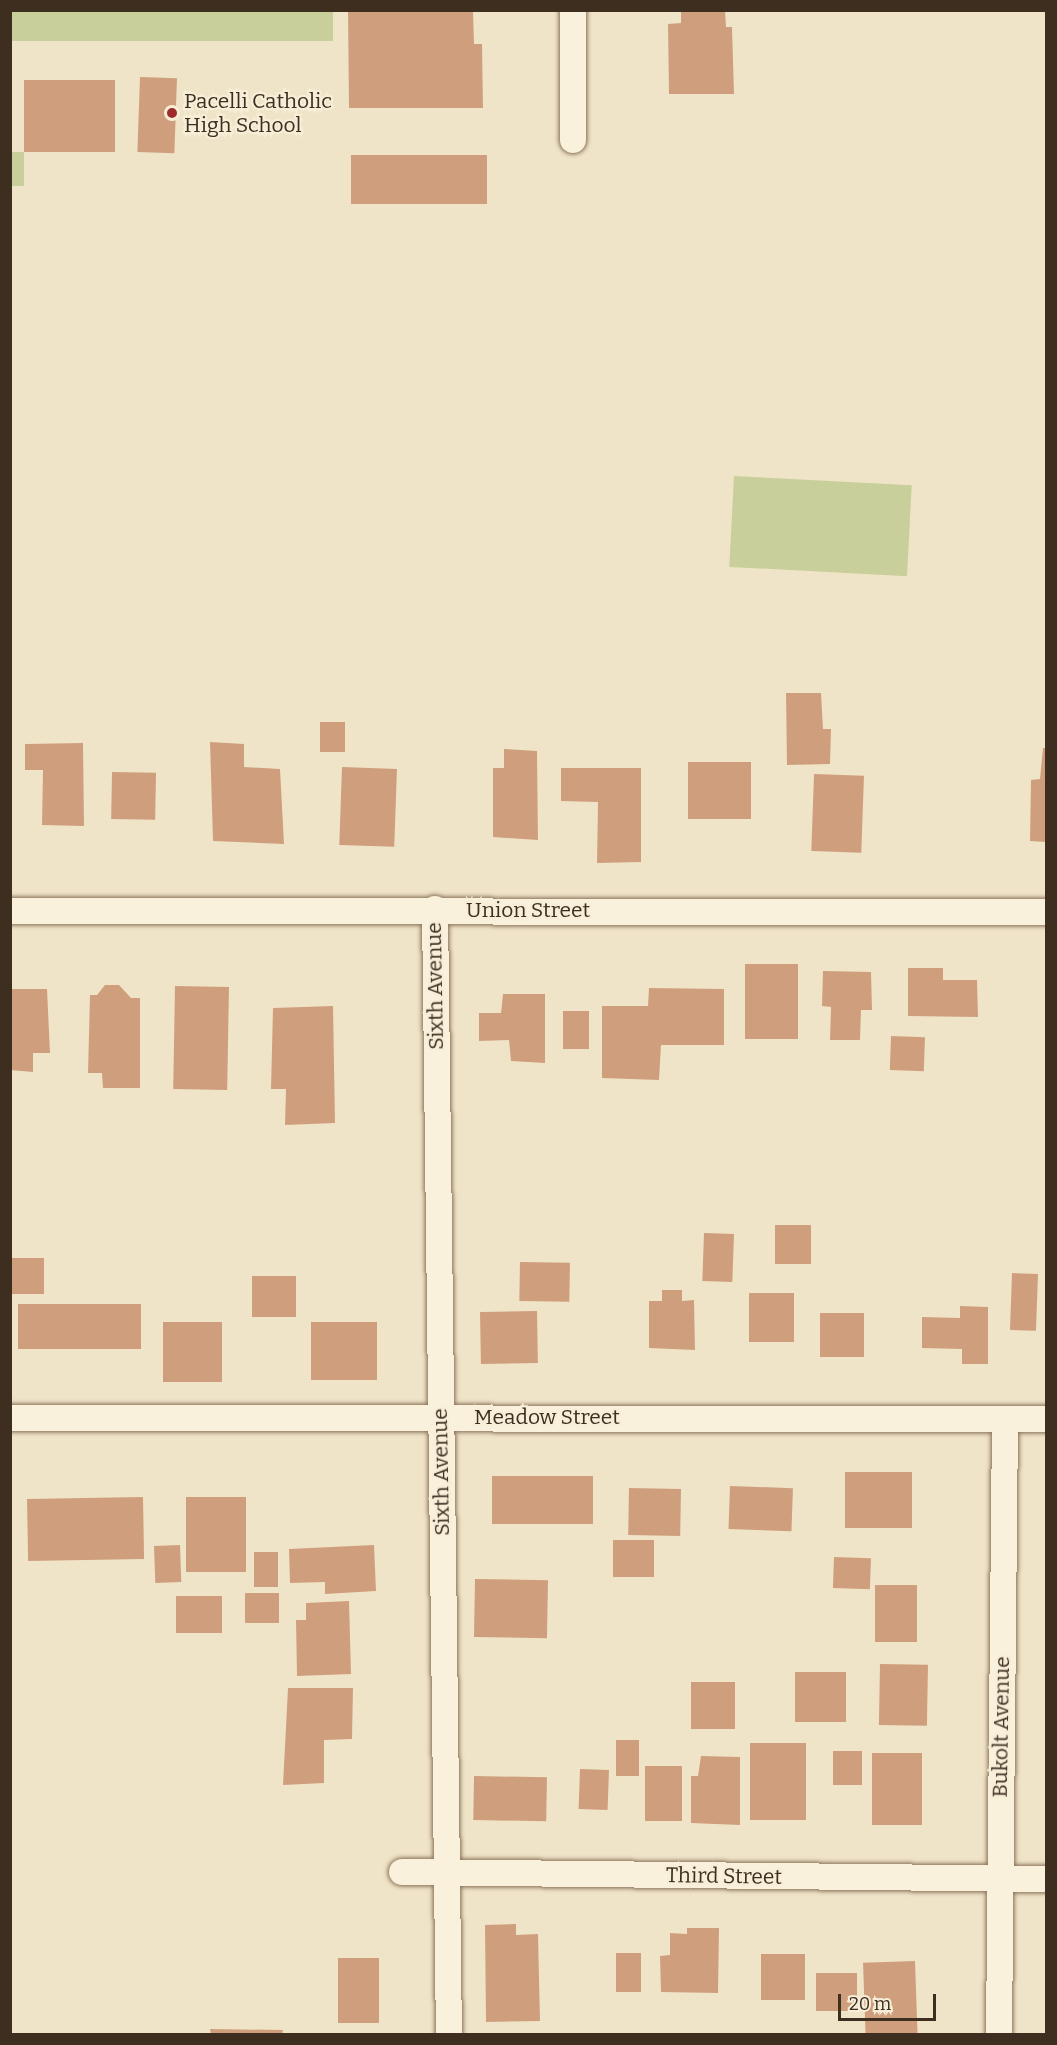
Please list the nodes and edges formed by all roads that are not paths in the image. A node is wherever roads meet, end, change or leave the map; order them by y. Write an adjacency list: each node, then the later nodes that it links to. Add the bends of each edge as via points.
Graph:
1 (573, 10): 2 (street)
2 (573, 140)
3 (435, 909): 4 (street, Union Street); 5 (street, Union Street); 6 (street, Sixth Avenue)
4 (10, 911)
5 (1047, 912)
6 (440, 1417): 7 (street, Meadow Street); 8 (street, Meadow Street); 11 (street, Sixth Avenue)
7 (10, 1418)
8 (1005, 1419): 9 (street, Meadow Street); 12 (street, Bukolt Avenue)
9 (1047, 1419)
10 (402, 1872): 11 (street, Third Street)
11 (448, 1872): 12 (street, Third Street); 14 (street, Sixth Avenue)
12 (999, 1879): 13 (street, Third Street); 15 (street, Bukolt Avenue)
13 (1047, 1879)
14 (449, 2034)
15 (999, 2034)

